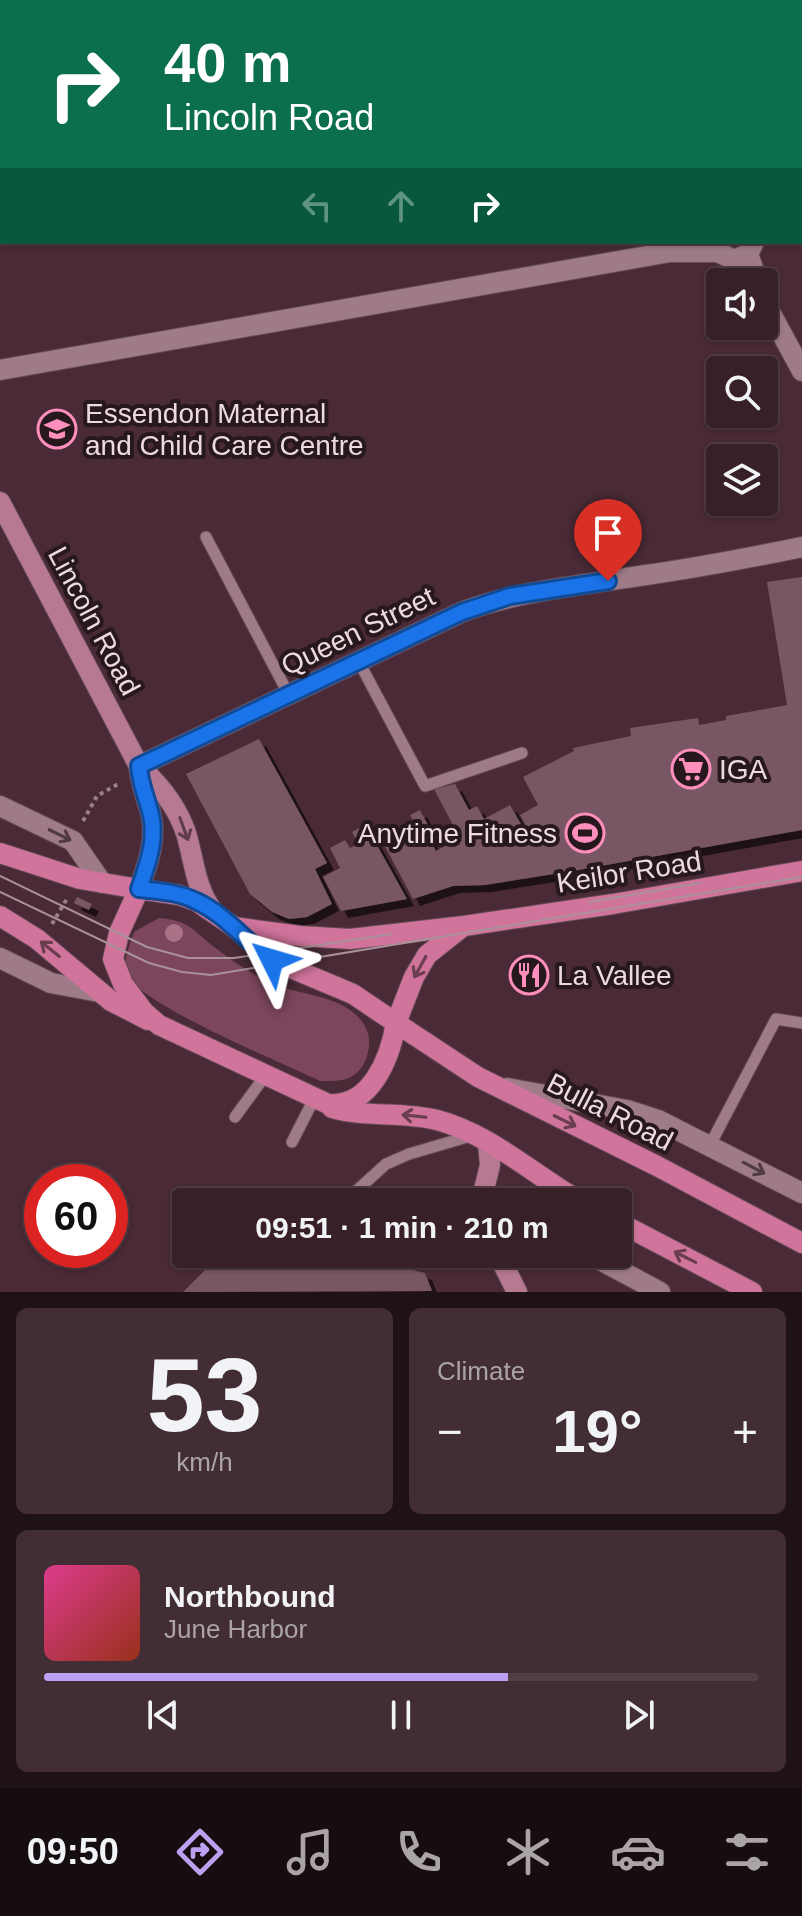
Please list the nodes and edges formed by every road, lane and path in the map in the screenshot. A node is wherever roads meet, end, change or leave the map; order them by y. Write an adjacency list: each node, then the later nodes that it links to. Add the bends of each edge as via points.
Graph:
1 (688, 244): 3 (street)
2 (740, 248): 3 (street); 4 (street); 5 (street)
3 (670, 252): 7 (street)
4 (746, 268)
5 (751, 268)
6 (778, 327): 8 (street)
7 (0, 370)
8 (802, 371)
9 (2, 509): 15 (main road, Lincoln Road)
10 (206, 537): 13 (lane)
11 (802, 547): 12 (street, Queen Street, via 510,596 462,612)
12 (359, 662): 13 (street, Queen Street); 14 (lane, via 425,786)
13 (289, 695): 15 (street, Queen Street)
14 (522, 753)
15 (139, 766): 23 (main road, Lincoln Road, via 153,835); 24 (main road, Lincoln Road, one-way to 24, via 179,816 200,888)
16 (0, 806): 18 (street, one-way to 18)
17 (83, 819): 18 (path)
18 (73, 841): 22 (street)
19 (0, 853): 21 (main road, Bulla Road)
20 (802, 871): 26 (main road, Keilor Road)
21 (66, 875): 22 (main road, Bulla Road); 28 (path, via 68,897)
22 (102, 883): 23 (main road, Bulla Road)
23 (139, 889): 24 (main road, Bulla Road, via 179,895); 33 (main road, via 113,959 123,984)
24 (212, 910): 27 (main road, Bulla Road)
25 (0, 916): 28 (main road)
26 (464, 926): 27 (main road, Keilor Road, via 350,939); 31 (main road, Keilor Road, one-way to 31, via 427,955)
27 (234, 927): 31 (main road, Bulla Road, via 272,960 353,994)
28 (37, 939): 30 (main road, one-way to 28)
29 (0, 958): 30 (street, via 51,983)
30 (99, 992): 33 (main road)
31 (396, 1023): 35 (main road, Bulla Road); 36 (main road, Keilor Road, via 381,1069 365,1092 335,1105)
32 (802, 1023): 40 (lane, via 776,1019)
33 (159, 1025): 34 (main road)
34 (265, 1076): 36 (main road); 37 (lane)
35 (495, 1086): 40 (street, via 627,1110); 46 (main road, Bulla Road, one-way to 46)
36 (314, 1099): 38 (main road, one-way to 36, via 435,1119 343,1110); 39 (lane)
37 (235, 1117)
38 (482, 1139): 41 (lane, via 440,1143 386,1164); 42 (main road, via 490,1165); 43 (main road)
39 (292, 1142)
40 (710, 1145): 44 (street, one-way to 44)
41 (359, 1188)
42 (484, 1188)
43 (559, 1188)
44 (802, 1193)
45 (632, 1229): 51 (main road, one-way to 45)
46 (802, 1243)
47 (505, 1268): 49 (main road)
48 (615, 1268): 50 (street)
49 (517, 1292)
50 (660, 1292)
51 (752, 1292)

